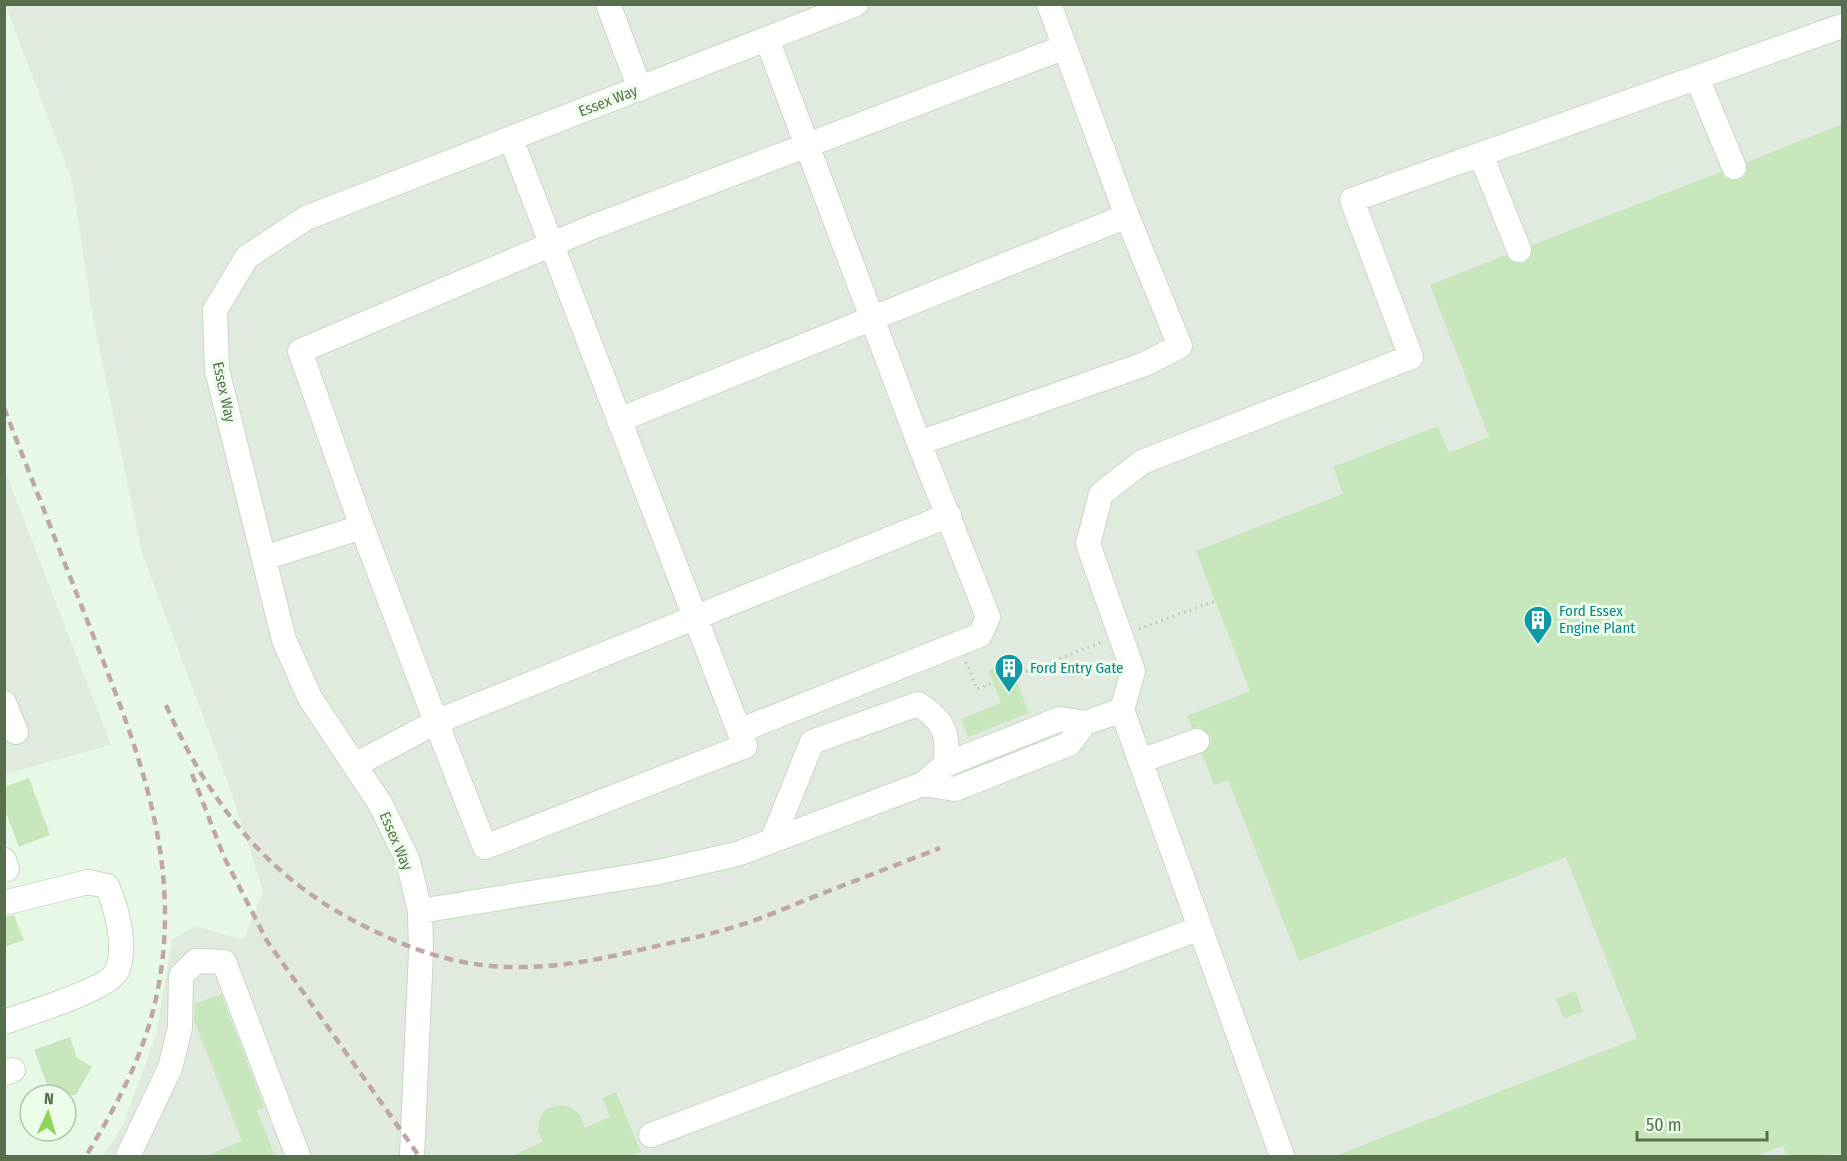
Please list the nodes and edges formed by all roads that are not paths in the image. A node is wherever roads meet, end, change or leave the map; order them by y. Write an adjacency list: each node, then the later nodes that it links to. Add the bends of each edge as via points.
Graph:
1 (608, 4): 8 (street)
2 (856, 4): 5 (street, Essex Way)
3 (1049, 4): 6 (street)
4 (1842, 26): 7 (street)
5 (767, 39): 8 (street, Essex Way); 10 (street)
6 (1065, 47): 10 (street); 13 (street)
7 (1697, 78): 11 (street); 12 (street)
8 (640, 88): 9 (street, Essex Way)
9 (511, 139): 14 (street); 21 (street, Essex Way, via 306,218 247,257 215,310 217,370)
10 (807, 144): 14 (street); 16 (street)
11 (1481, 155): 15 (street); 24 (street, via 1352,200 1411,357 1142,462 1101,494 1088,544 1133,671)
12 (1734, 166)
13 (1127, 216): 16 (street); 18 (street, via 1180,346 1144,364)
14 (551, 244): 17 (street); 20 (street, via 300,351)
15 (1519, 250)
16 (874, 318): 17 (street); 18 (street)
17 (619, 420): 22 (street)
18 (919, 443): 19 (street)
19 (949, 515): 22 (street); 27 (street, via 988,617 980,635)
20 (362, 527): 21 (street); 25 (street)
21 (264, 558): 31 (street, Essex Way, via 292,660 310,698)
22 (696, 618): 25 (street); 27 (street)
23 (4, 703): 28 (street)
24 (1122, 710): 26 (street); 30 (street)
25 (436, 722): 27 (street, via 485,847 745,746); 31 (street)
26 (1085, 723): 32 (street, via 1060,718); 33 (street, via 1069,744 955,789)
27 (739, 731)
28 (16, 732)
29 (1197, 741): 30 (street)
30 (1140, 761): 39 (street)
31 (355, 765): 38 (street, Essex Way, via 394,829 408,861)
32 (945, 765): 33 (street); 34 (street, via 945,730 934,714 918,704 812,742)
33 (923, 784): 34 (street)
34 (772, 841): 38 (street, via 737,854 654,873)
35 (4, 860): 36 (street, via 8,869)
36 (4, 870)
37 (4, 903): 40 (street, via 88,882 107,886 117,910 121,937 117,972 104,985)
38 (420, 911): 44 (street, Essex Way)
39 (1200, 928): 41 (street); 45 (street)
40 (4, 1022)
41 (651, 1135)
42 (128, 1156): 43 (street, via 170,1068 180,1028 181,976 196,961 224,962)
43 (298, 1156)
44 (412, 1156)
45 (1282, 1156)

